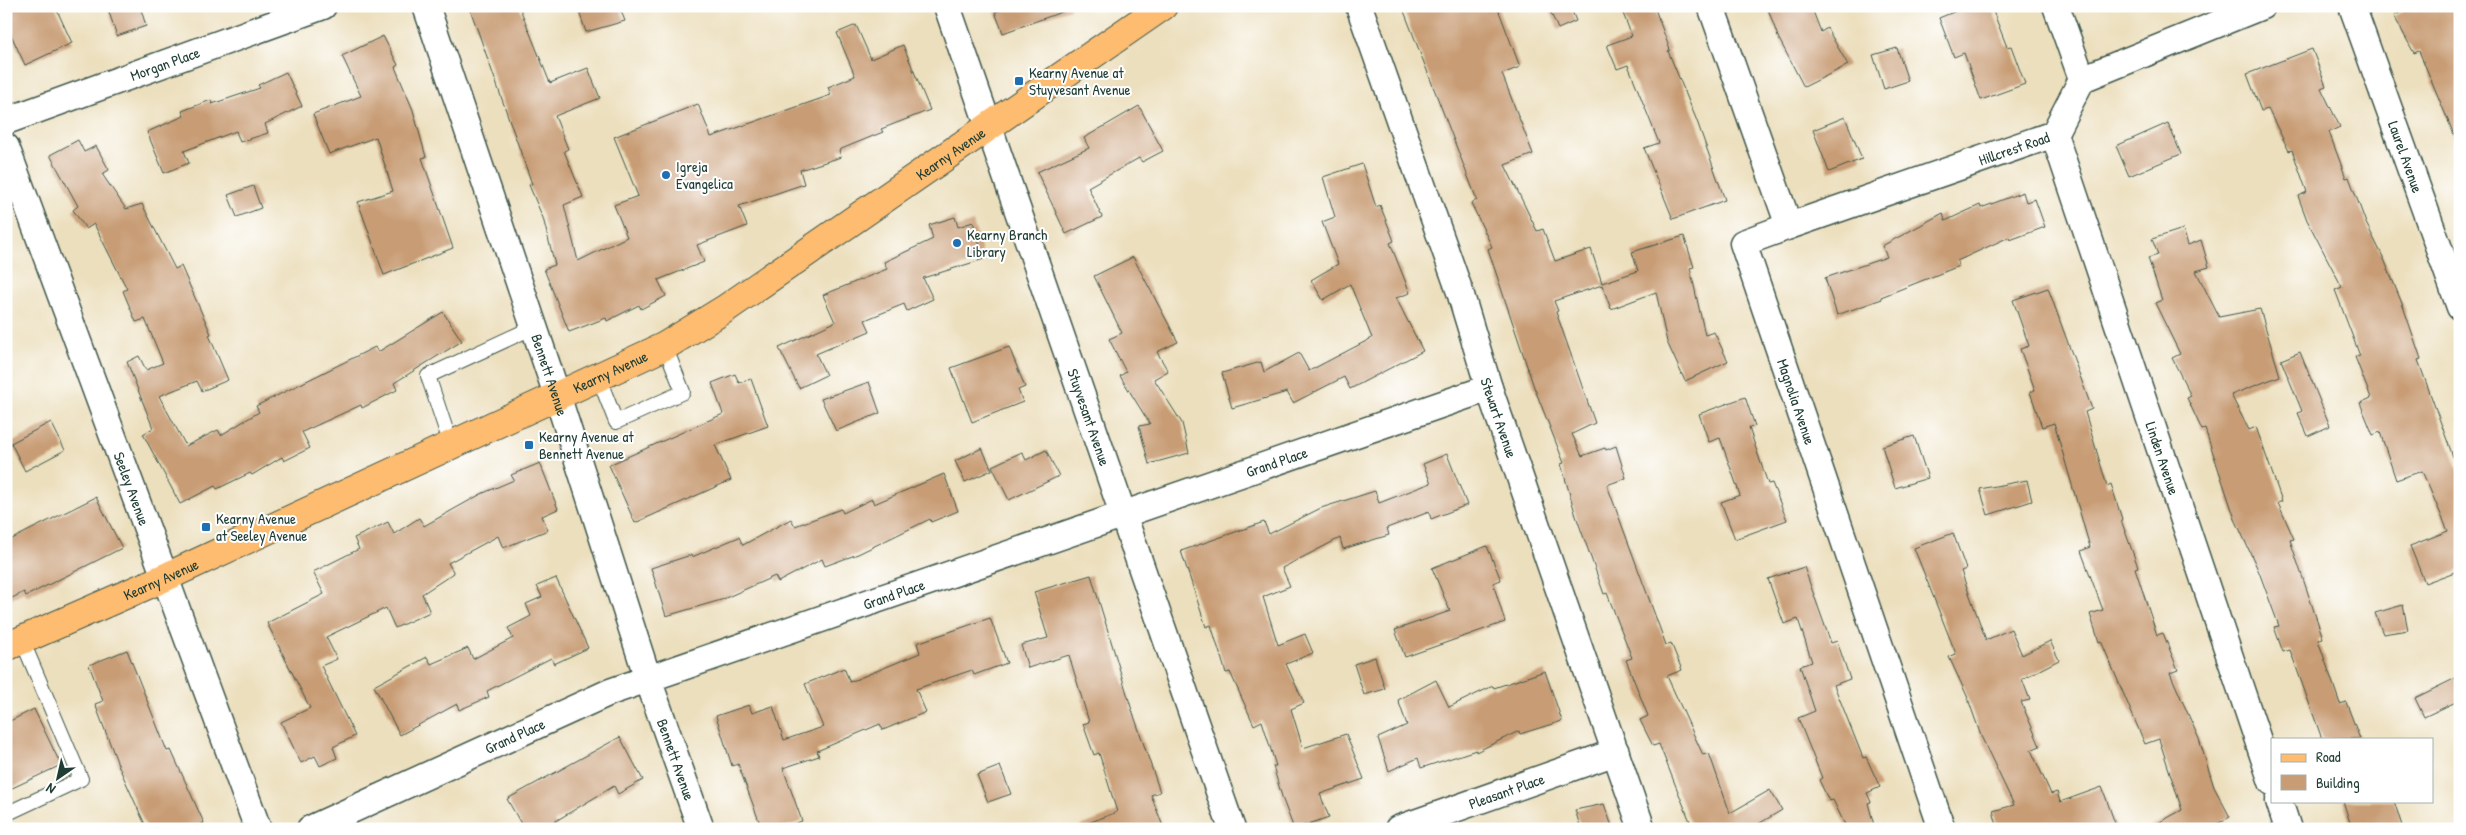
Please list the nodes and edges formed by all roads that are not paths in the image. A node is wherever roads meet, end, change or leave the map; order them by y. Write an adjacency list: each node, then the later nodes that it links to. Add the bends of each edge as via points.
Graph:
1 (323, 6): 11 (street, Morgan Place)
2 (426, 6): 17 (street, Bennett Avenue)
3 (947, 6): 12 (street, Stuyvesant Avenue)
4 (1163, 6): 12 (main road, Kearny Avenue)
5 (1359, 6): 20 (street, Stewart Avenue, via 1460,292)
6 (1711, 6): 15 (street)
7 (2056, 6): 10 (street)
8 (2262, 6): 10 (street)
9 (2352, 6): 16 (street, Laurel Avenue)
10 (2082, 79): 13 (street, Hillcrest Road)
11 (6, 122)
12 (990, 126): 18 (main road, Kearny Avenue, via 733,304); 23 (street, Stuyvesant Avenue)
13 (2054, 134): 15 (street, Hillcrest Road); 28 (street, Linden Avenue)
14 (6, 148): 24 (street, Seeley Avenue)
15 (1789, 226): 37 (street, Magnolia Avenue, via 1743,243)
16 (2460, 307)
17 (534, 327): 21 (street, Bennett Avenue); 22 (lane, via 428,376)
18 (665, 346): 19 (main road, Kearny Avenue); 19 (lane, via 683,392 616,422)
19 (598, 376): 21 (main road, Kearny Avenue)
20 (1489, 388): 23 (street, Grand Place); 27 (street, Stewart Avenue)
21 (557, 396): 22 (main road, Kearny Avenue); 26 (street, Bennett Avenue)
22 (451, 445): 24 (main road, Kearny Avenue)
23 (1123, 515): 26 (street, Grand Place); 34 (street, Stuyvesant Avenue)
24 (166, 577): 25 (main road, Kearny Avenue); 31 (street, Seeley Avenue)
25 (14, 644): 30 (lane, via 80,779)
26 (648, 679): 32 (street, Grand Place, via 610,692); 33 (street, Bennett Avenue)
27 (1616, 752): 35 (street, Pleasant Place); 36 (street, Stewart Avenue)
28 (2271, 779)
29 (2279, 802): 38 (street)
30 (6, 814)
31 (258, 829)
32 (310, 829)
33 (701, 829)
34 (1232, 829)
35 (1398, 829)
36 (1642, 829)
37 (1942, 829)
38 (2288, 829)

